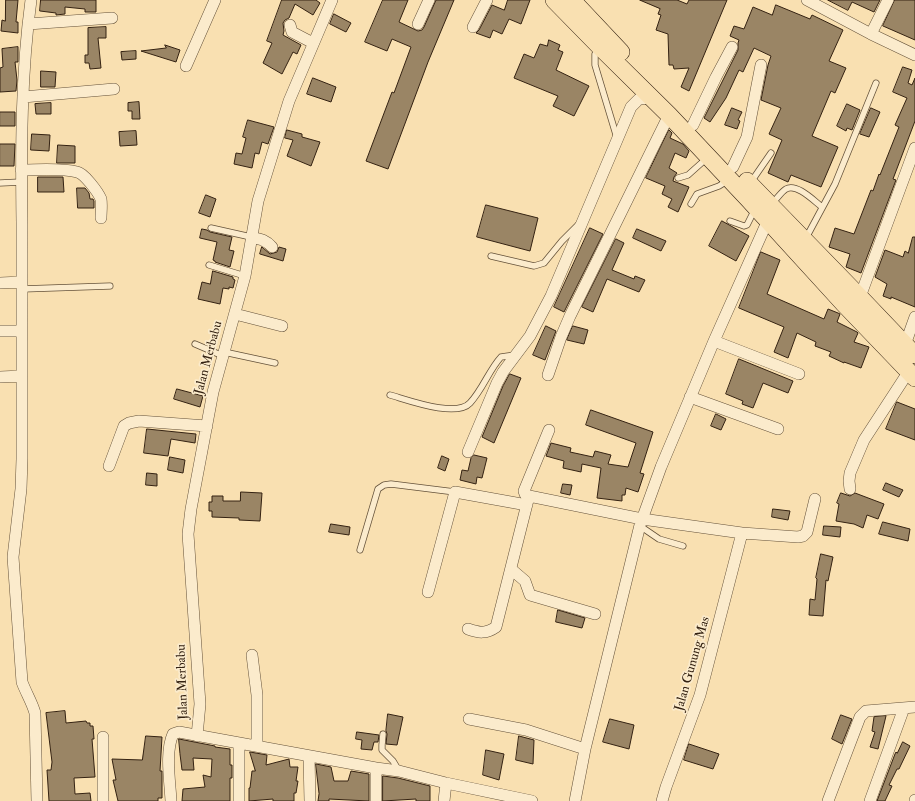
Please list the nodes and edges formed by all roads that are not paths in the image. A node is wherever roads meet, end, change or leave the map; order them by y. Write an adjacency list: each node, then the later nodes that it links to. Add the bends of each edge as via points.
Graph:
1 (31, 0): 11 (street)
2 (215, 0): 21 (street)
3 (332, 0): 16 (street, Jalan Merbabu)
4 (429, 0): 12 (street)
5 (487, 0): 14 (street)
6 (554, 0): 17 (main road)
7 (572, 0): 17 (main road)
8 (807, 0): 15 (street)
9 (888, 0): 15 (street)
10 (112, 18): 11 (street)
11 (28, 24): 24 (street)
12 (418, 24)
13 (290, 25): 16 (street, via 292,32)
14 (473, 27)
15 (871, 34): 19 (street)
16 (313, 43): 44 (street, Jalan Merbabu, via 284,117 258,201)
17 (604, 44): 25 (main road); 27 (main road); 28 (lane, via 595,54 595,65)
18 (732, 47): 27 (street)
19 (915, 55)
20 (761, 65): 33 (street, via 747,137)
21 (186, 66)
22 (876, 83): 39 (lane, via 835,184)
23 (114, 89): 24 (street)
24 (23, 97): 32 (street)
25 (652, 98): 26 (main road); 28 (street, via 639,99 635,102)
26 (668, 115): 31 (main road); 67 (street, via 570,316)
27 (693, 125): 33 (main road)
28 (617, 140): 41 (street)
29 (915, 148): 53 (street)
30 (771, 153): 37 (lane)
31 (708, 157): 33 (main road); 34 (lane, via 688,175)
32 (21, 170): 35 (street); 40 (street, via 81,173 101,198)
33 (732, 173): 37 (main road); 38 (lane, via 719,186 696,194)
34 (678, 178)
35 (21, 182): 36 (lane); 51 (street)
36 (0, 183)
37 (759, 201): 39 (lane, via 793,188); 42 (lane, via 747,225); 45 (main road); 53 (main road); 59 (street)
38 (691, 204)
39 (822, 207): 45 (lane)
40 (101, 218)
41 (582, 221): 47 (lane, via 544,263 534,266); 63 (street, via 551,296 530,336)
42 (730, 221)
43 (210, 228): 44 (lane)
44 (251, 237): 46 (street, via 260,238); 49 (street, Jalan Merbabu)
45 (804, 240): 53 (main road)
46 (272, 247)
47 (491, 256)
48 (209, 265): 49 (lane)
49 (245, 276): 54 (street, Jalan Merbabu)
50 (0, 283): 51 (street)
51 (22, 285): 52 (lane); 58 (street)
52 (110, 286)
53 (856, 304): 61 (main road); 66 (main road)
54 (234, 314): 56 (street); 62 (street, Jalan Merbabu)
55 (915, 317): 61 (street)
56 (282, 326)
57 (0, 331): 58 (street)
58 (22, 331): 68 (street)
59 (714, 341): 65 (street); 71 (street)
60 (195, 344): 62 (lane)
61 (910, 350)
62 (224, 354): 64 (lane); 72 (street, Jalan Merbabu)
63 (516, 355): 70 (lane, via 501,356 470,403 462,409 437,408); 75 (street, via 497,383)
64 (276, 363)
65 (799, 374)
66 (912, 374): 77 (street, via 864,440 850,474)
67 (548, 375)
68 (22, 376): 69 (street); 103 (street, via 21,489 13,564 22,682 34,713)
69 (0, 378)
70 (390, 395)
71 (690, 398): 73 (street); 81 (street)
72 (207, 426): 76 (street, via 129,422 124,426); 93 (street, Jalan Merbabu, via 188,534 200,704)
73 (778, 428)
74 (550, 430): 80 (street, via 524,491)
75 (468, 452)
76 (109, 466)
77 (850, 489)
78 (455, 492): 80 (street); 84 (lane, via 384,485 378,489); 86 (street)
79 (815, 499): 82 (street, via 807,532 803,536)
80 (528, 501): 81 (street); 85 (street)
81 (641, 522): 82 (street); 83 (lane, via 659,538); 97 (street)
82 (742, 533): 112 (street, Jalan Gunung Mas, via 700,696)
83 (683, 546)
84 (360, 550)
85 (511, 569): 87 (street, via 525,581 530,594); 88 (street, via 496,626 484,633)
86 (428, 592)
87 (595, 614)
88 (468, 629)
89 (252, 655): 96 (street, via 257,695)
90 (910, 707): 113 (street, via 866,711 862,714); 114 (street)
91 (470, 719): 97 (street, via 526,730)
92 (383, 734): 100 (lane, via 382,750)
93 (198, 736): 95 (street); 105 (street, via 176,733 170,740)
94 (103, 737): 104 (street)
95 (239, 743): 96 (street); 106 (street)
96 (257, 746): 98 (street)
97 (585, 749): 111 (street)
98 (309, 756): 99 (street); 107 (street)
99 (376, 768): 100 (street); 108 (street)
100 (400, 771): 101 (street)
101 (446, 783): 102 (street); 109 (street)
102 (508, 799): 110 (street)
103 (37, 801)
104 (103, 801)
105 (171, 801)
106 (240, 801)
107 (310, 801)
108 (376, 801)
109 (444, 801)
110 (532, 801)
111 (575, 801)
112 (662, 801)
113 (828, 801)
114 (870, 801)

